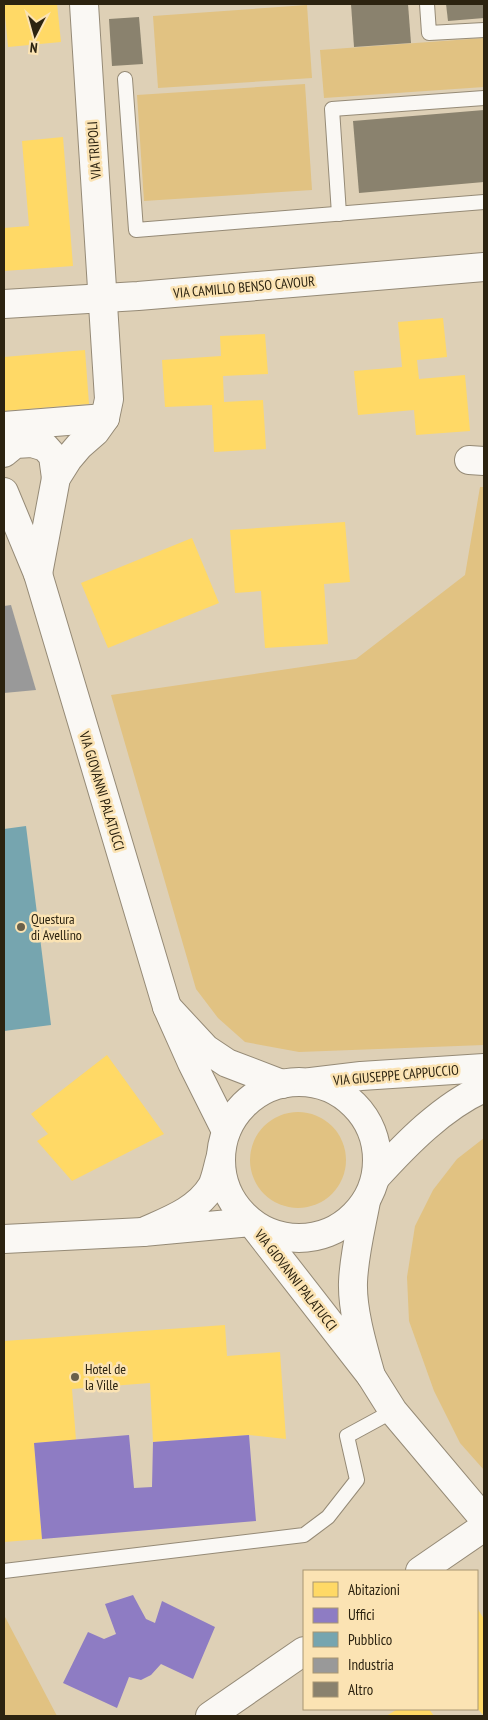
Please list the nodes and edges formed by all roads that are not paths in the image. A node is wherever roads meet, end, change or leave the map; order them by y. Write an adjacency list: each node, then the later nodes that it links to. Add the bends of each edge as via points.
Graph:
1 (84, 4): 9 (street, VIA TRIPOLI)
2 (427, 4): 3 (lane, via 429,33)
3 (484, 30)
4 (125, 80): 7 (lane, via 136,230)
5 (484, 98): 7 (lane, via 332,109)
6 (484, 202): 7 (lane)
7 (339, 214)
8 (484, 267): 9 (street, VIA CAMILLO BENSO CAVOUR)
9 (103, 297): 10 (street, VIA CAMILLO BENSO CAVOUR); 11 (street, via 109,399)
10 (4, 304)
11 (105, 418): 12 (street); 14 (street, VIA GIOVANNI PALATUCCI, via 68,459)
12 (4, 426)
13 (4, 453): 14 (street, VIA GIOVANNI PALATUCCI, via 15,444 32,443 45,447 53,456)
14 (56, 478): 16 (street, VIA GIOVANNI PALATUCCI)
15 (4, 492): 16 (street, VIA GIOVANNI PALATUCCI)
16 (38, 574): 17 (street, VIA GIOVANNI PALATUCCI)
17 (167, 1007): 19 (street, VIA GIOVANNI PALATUCCI, via 206,1050 227,1063); 21 (street, VIA GIOVANNI PALATUCCI)
18 (484, 1068): 19 (street, VIA GIUSEPPE CAPPUCCIO)
19 (294, 1083): 21 (street, via 258,1093 239,1110); 22 (street, via 332,1089 354,1105 365,1119 377,1151)
20 (484, 1088): 22 (street, VIA GIUSEPPE CAPPUCCIO, via 456,1103 398,1153)
21 (224, 1144): 23 (street, via 224,1181 234,1204); 24 (street, VIA GIOVANNI PALATUCCI, via 212,1186 197,1203 178,1217)
22 (371, 1189): 23 (street, via 349,1221 326,1234 300,1239 274,1234); 26 (street, VIA GIOVANNI PALATUCCI, via 353,1283)
23 (251, 1222): 24 (street, VIA GIOVANNI PALATUCCI); 26 (street, VIA GIOVANNI PALATUCCI)
24 (143, 1232): 25 (street, VIA GIOVANNI PALATUCCI)
25 (4, 1239)
26 (371, 1376): 27 (street, VIA GIOVANNI PALATUCCI)
27 (393, 1411): 28 (street, VIA GIOVANNI PALATUCCI); 31 (lane, via 347,1436 357,1480 328,1516 304,1535)
28 (484, 1519)
29 (484, 1527): 30 (street)
30 (421, 1570)
31 (4, 1572)
32 (303, 1652): 33 (street)
33 (210, 1716)

